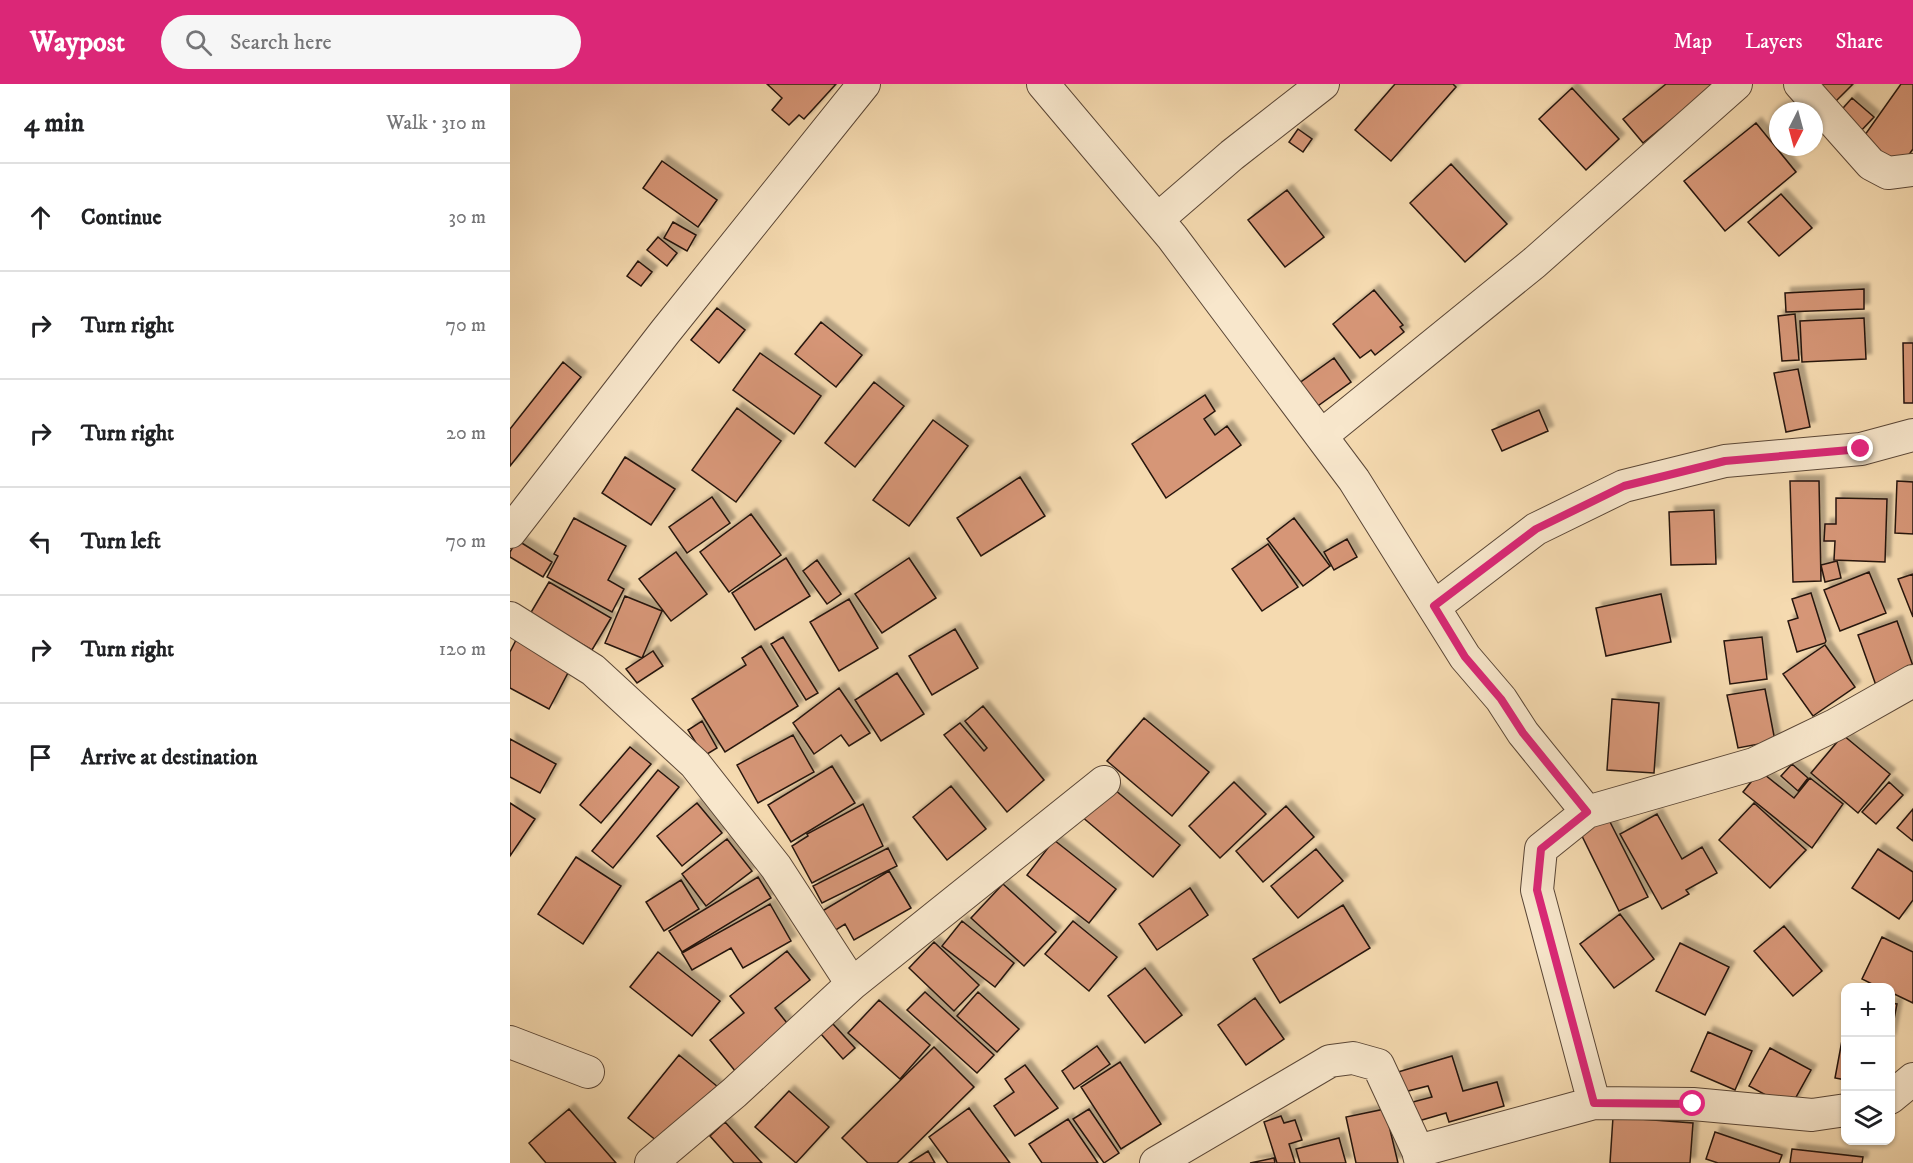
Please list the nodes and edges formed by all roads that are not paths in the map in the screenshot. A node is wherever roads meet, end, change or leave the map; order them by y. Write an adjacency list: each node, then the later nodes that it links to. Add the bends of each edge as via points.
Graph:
1 (864, 84): 10 (street)
2 (1043, 84): 7 (street)
3 (1323, 84): 7 (street)
4 (1736, 84): 9 (street, via 1534,263)
5 (1800, 84): 6 (street, via 1871,164 1888,173)
6 (1913, 170)
7 (1158, 219): 9 (street)
8 (1913, 435): 11 (street, via 1861,449 1725,461 1624,486 1536,529)
9 (1321, 436): 11 (street, via 1354,480)
10 (510, 532)
11 (1434, 606): 15 (street, via 1465,657)
12 (510, 618): 16 (street, via 593,670 694,764 776,867)
13 (1913, 681): 15 (street, via 1835,726 1754,764)
14 (1104, 782): 16 (street)
15 (1587, 812): 21 (street, via 1541,849 1537,890)
16 (852, 984): 24 (street)
17 (510, 1042): 18 (street)
18 (588, 1072)
19 (1913, 1079): 20 (street)
20 (1895, 1094)
21 (1594, 1103): 22 (street, via 1693,1104 1812,1115); 23 (street)
22 (1841, 1111)
23 (1419, 1157): 25 (street, via 1378,1065 1353,1058 1330,1062)
24 (651, 1163)
25 (1156, 1163)

